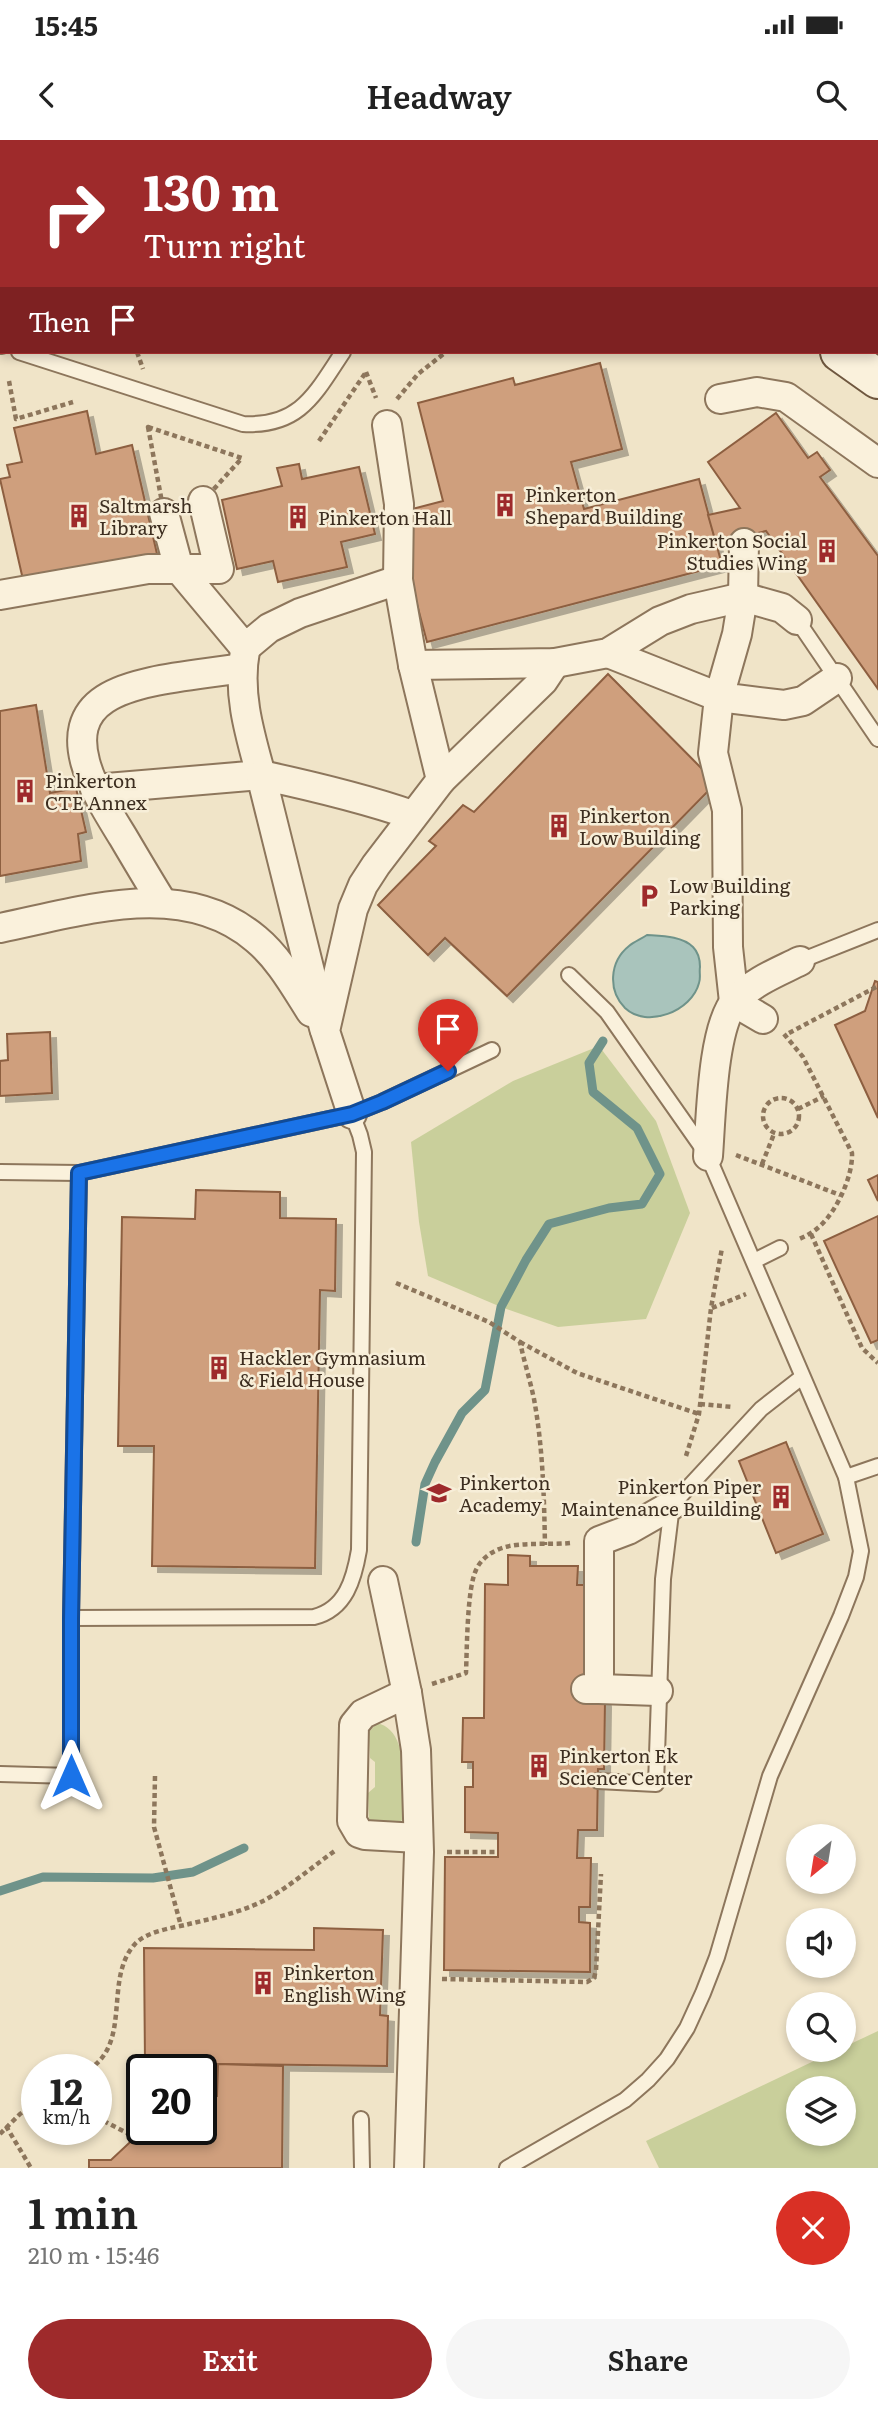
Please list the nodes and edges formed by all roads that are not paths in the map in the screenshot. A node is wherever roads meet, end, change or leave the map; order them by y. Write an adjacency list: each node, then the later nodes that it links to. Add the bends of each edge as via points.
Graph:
1 (25, 354): 2 (lane, via 243,424 262,425 287,418 307,404)
2 (342, 354)
3 (843, 354): 4 (street)
4 (878, 379)
5 (720, 399): 7 (street, via 757,392 786,397)
6 (390, 415): 12 (street, via 399,504)
7 (878, 463)
8 (202, 501): 11 (street, via 219,569)
9 (164, 513): 11 (street)
10 (744, 543): 14 (street)
11 (179, 569): 13 (street, via 148,569); 17 (street)
12 (398, 580): 17 (street, via 269,628); 19 (street)
13 (0, 595)
14 (743, 597): 15 (street, via 782,608); 16 (street, via 691,608); 21 (street)
15 (797, 620): 20 (lane)
16 (608, 653): 18 (street); 21 (street)
17 (243, 658): 23 (street, via 245,714); 25 (street, via 105,699 87,719 82,736)
18 (555, 663): 19 (street); 24 (street, via 543,681)
19 (413, 665): 24 (street)
20 (837, 678): 21 (street, via 803,701 784,705); 22 (lane)
21 (719, 697): 32 (street, via 713,753 727,810 728,947)
22 (878, 738)
23 (261, 775): 25 (street); 26 (street); 34 (street)
24 (440, 780): 26 (street)
25 (94, 789): 27 (street)
26 (412, 815): 34 (street, via 352,909)
27 (162, 902): 28 (street, via 115,905); 34 (street, via 204,909 258,940)
28 (0, 928)
29 (878, 930): 30 (lane)
30 (800, 961): 32 (street, via 754,984)
31 (569, 975): 37 (lane, via 607,1012)
32 (734, 1002): 33 (street); 37 (street, via 722,1028)
33 (774, 1027)
34 (324, 1031): 36 (street)
35 (492, 1050): 36 (lane)
36 (352, 1114): 39 (lane); 47 (lane, via 364,1153 359,1550 348,1589 329,1613 314,1617)
37 (708, 1156): 41 (lane)
38 (0, 1172): 39 (lane)
39 (79, 1173): 47 (lane)
40 (780, 1248): 41 (lane)
41 (754, 1261): 42 (lane)
42 (802, 1377): 44 (lane); 45 (lane, via 761,1409)
43 (878, 1466): 44 (lane)
44 (846, 1477): 56 (lane, via 861,1551 856,1577 770,1776 717,1957 687,2028 661,2066 625,2100)
45 (672, 1506): 48 (lane); 48 (street, via 599,1541 592,1689)
46 (383, 1581): 49 (street)
47 (71, 1619): 50 (lane, via 71,1776)
48 (658, 1691): 51 (lane, via 656,1784)
49 (407, 1693): 52 (street, via 416,1750); 52 (street, via 363,1714 354,1725 352,1821 359,1833)
50 (0, 1774)
51 (598, 1782)
52 (418, 1845): 55 (street)
53 (361, 2119): 54 (lane)
54 (362, 2168)
55 (410, 2168)
56 (507, 2168)

